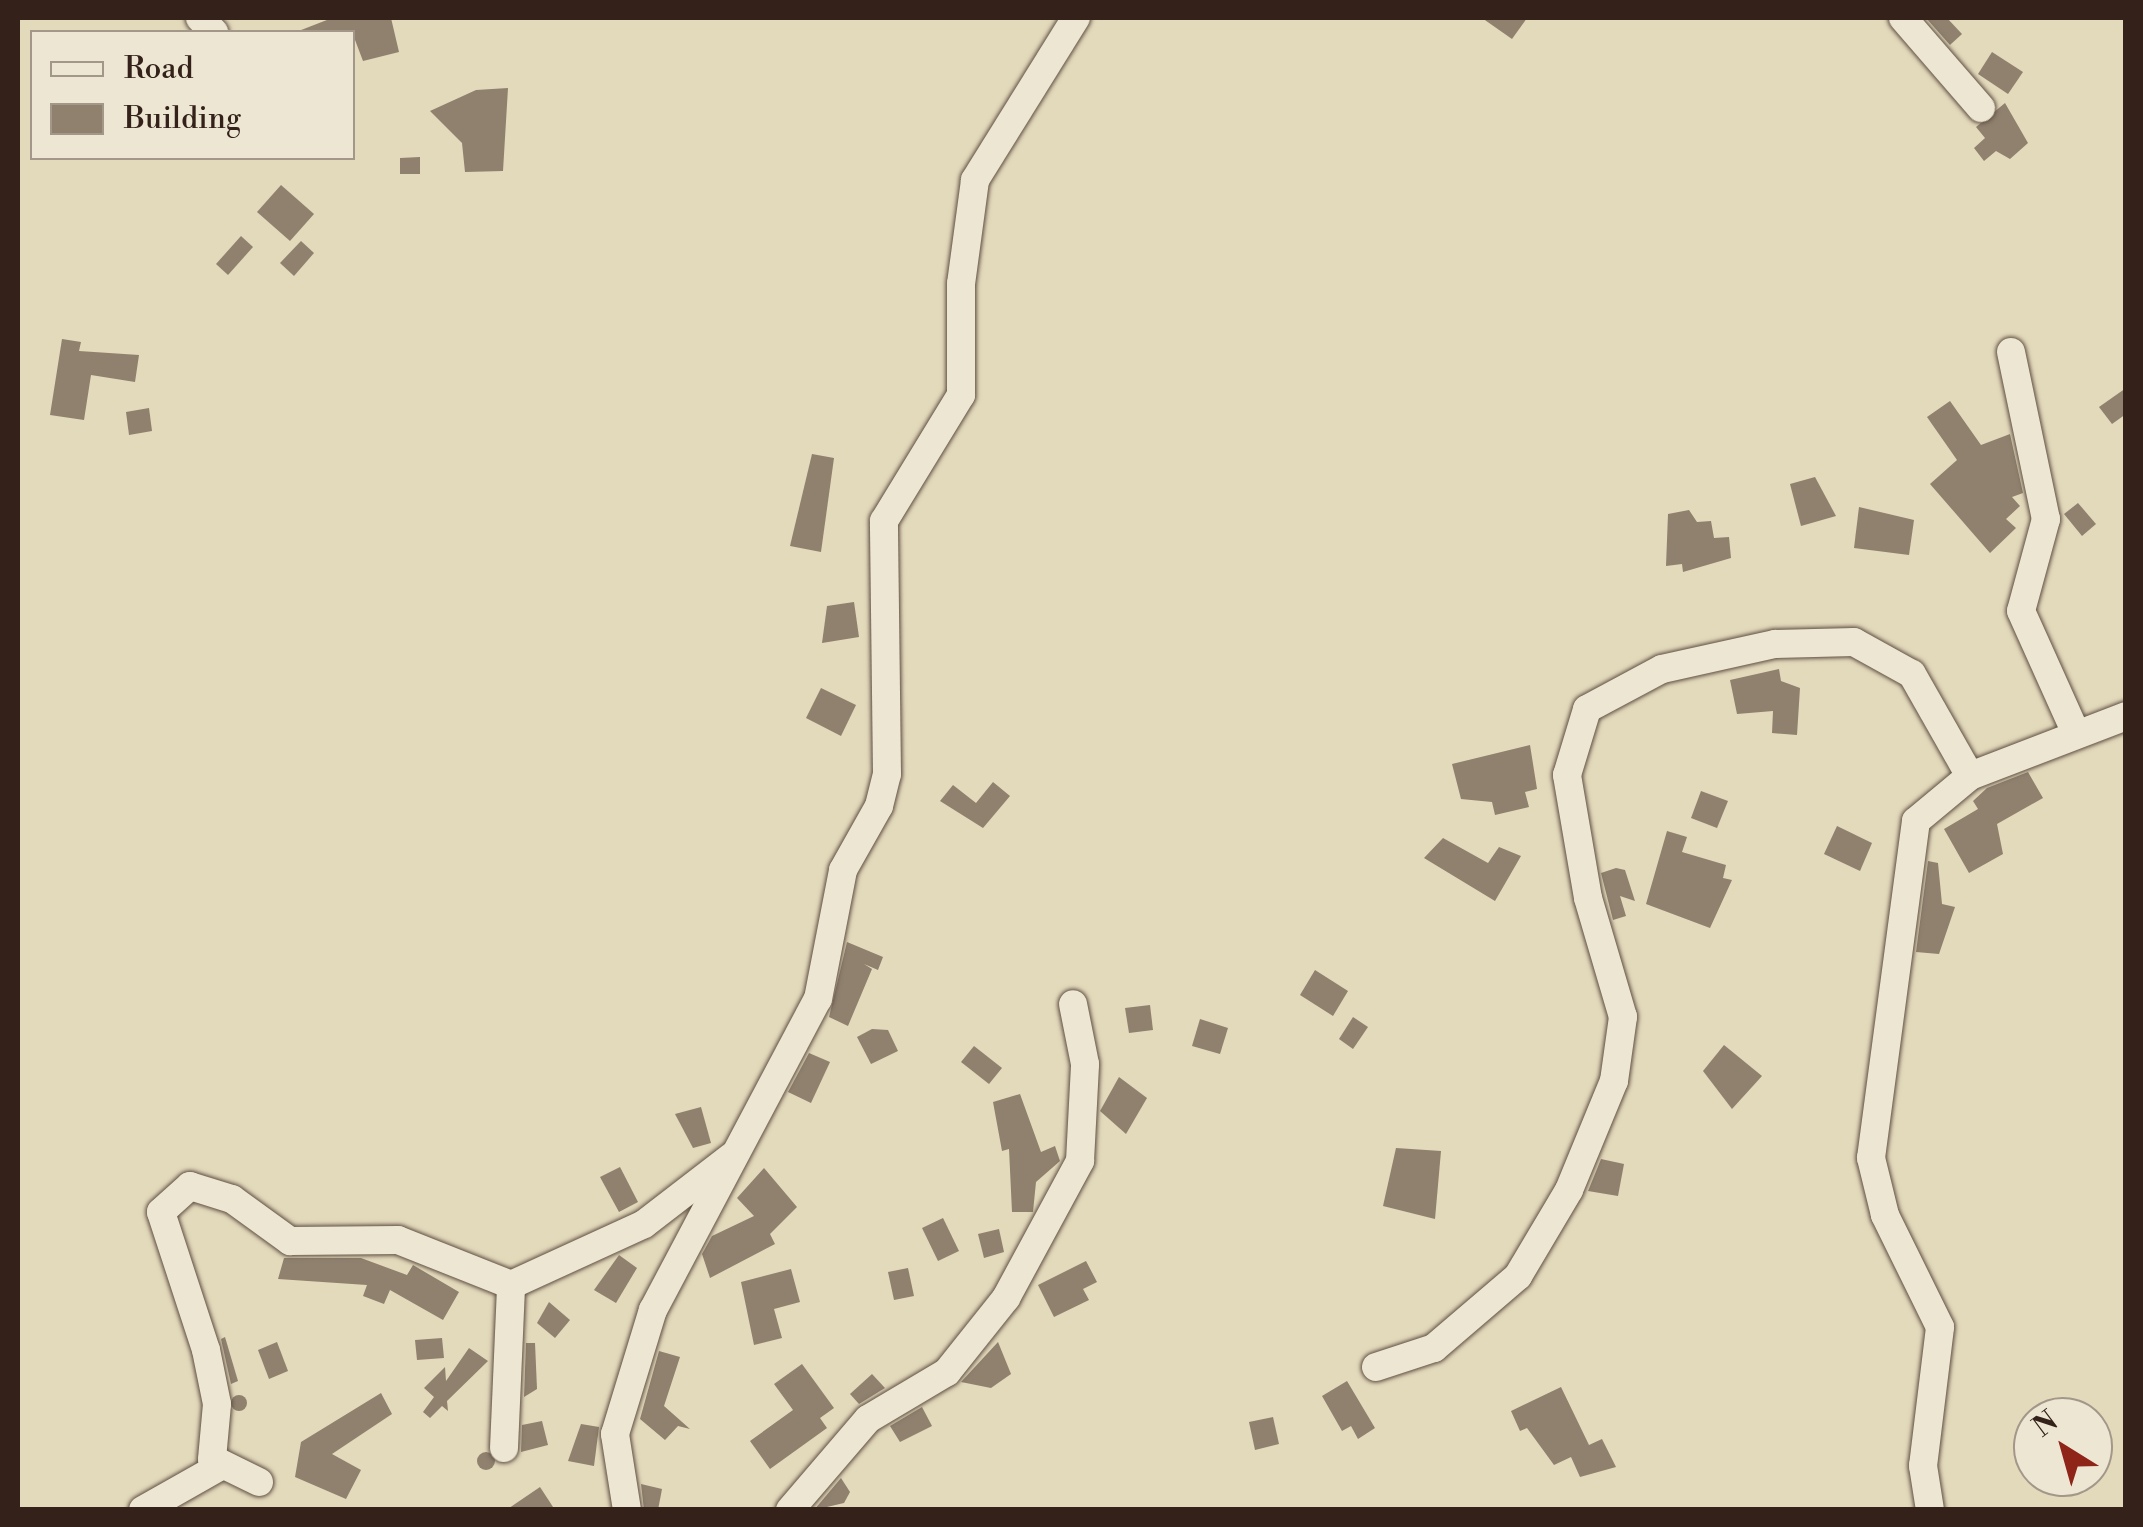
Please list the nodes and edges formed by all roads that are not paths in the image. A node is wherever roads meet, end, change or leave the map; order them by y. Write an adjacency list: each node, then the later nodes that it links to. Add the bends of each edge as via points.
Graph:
1 (1076, 18): 9 (street, via 975,180 961,284 961,394 884,521 883,790 843,870 818,999)
2 (1902, 18): 3 (street)
3 (1981, 108)
4 (2011, 352): 6 (street, via 2046,519 2021,612)
5 (2126, 716): 6 (street)
6 (2074, 728): 7 (street)
7 (1970, 776): 11 (street, via 1912,674 1854,642 1775,644 1662,669 1588,709 1567,775 1588,898 1623,1017 1614,1081 1570,1190 1518,1276 1434,1348); 18 (street, via 1916,821 1871,1158 1884,1215 1940,1327 1923,1466)
8 (1073, 1004): 17 (street, via 1085,1064 1080,1161 1006,1298 947,1372 868,1419)
9 (742, 1148): 10 (street, via 644,1224); 16 (street, via 653,1310 615,1434)
10 (512, 1285): 12 (street, via 500,1374); 13 (street, via 398,1240 290,1241 232,1199 190,1186 161,1212 206,1350)
11 (1376, 1368)
12 (504, 1448)
13 (219, 1467): 14 (street); 15 (street)
14 (260, 1482)
15 (143, 1510)
16 (626, 1510)
17 (790, 1510)
18 (1930, 1510)

